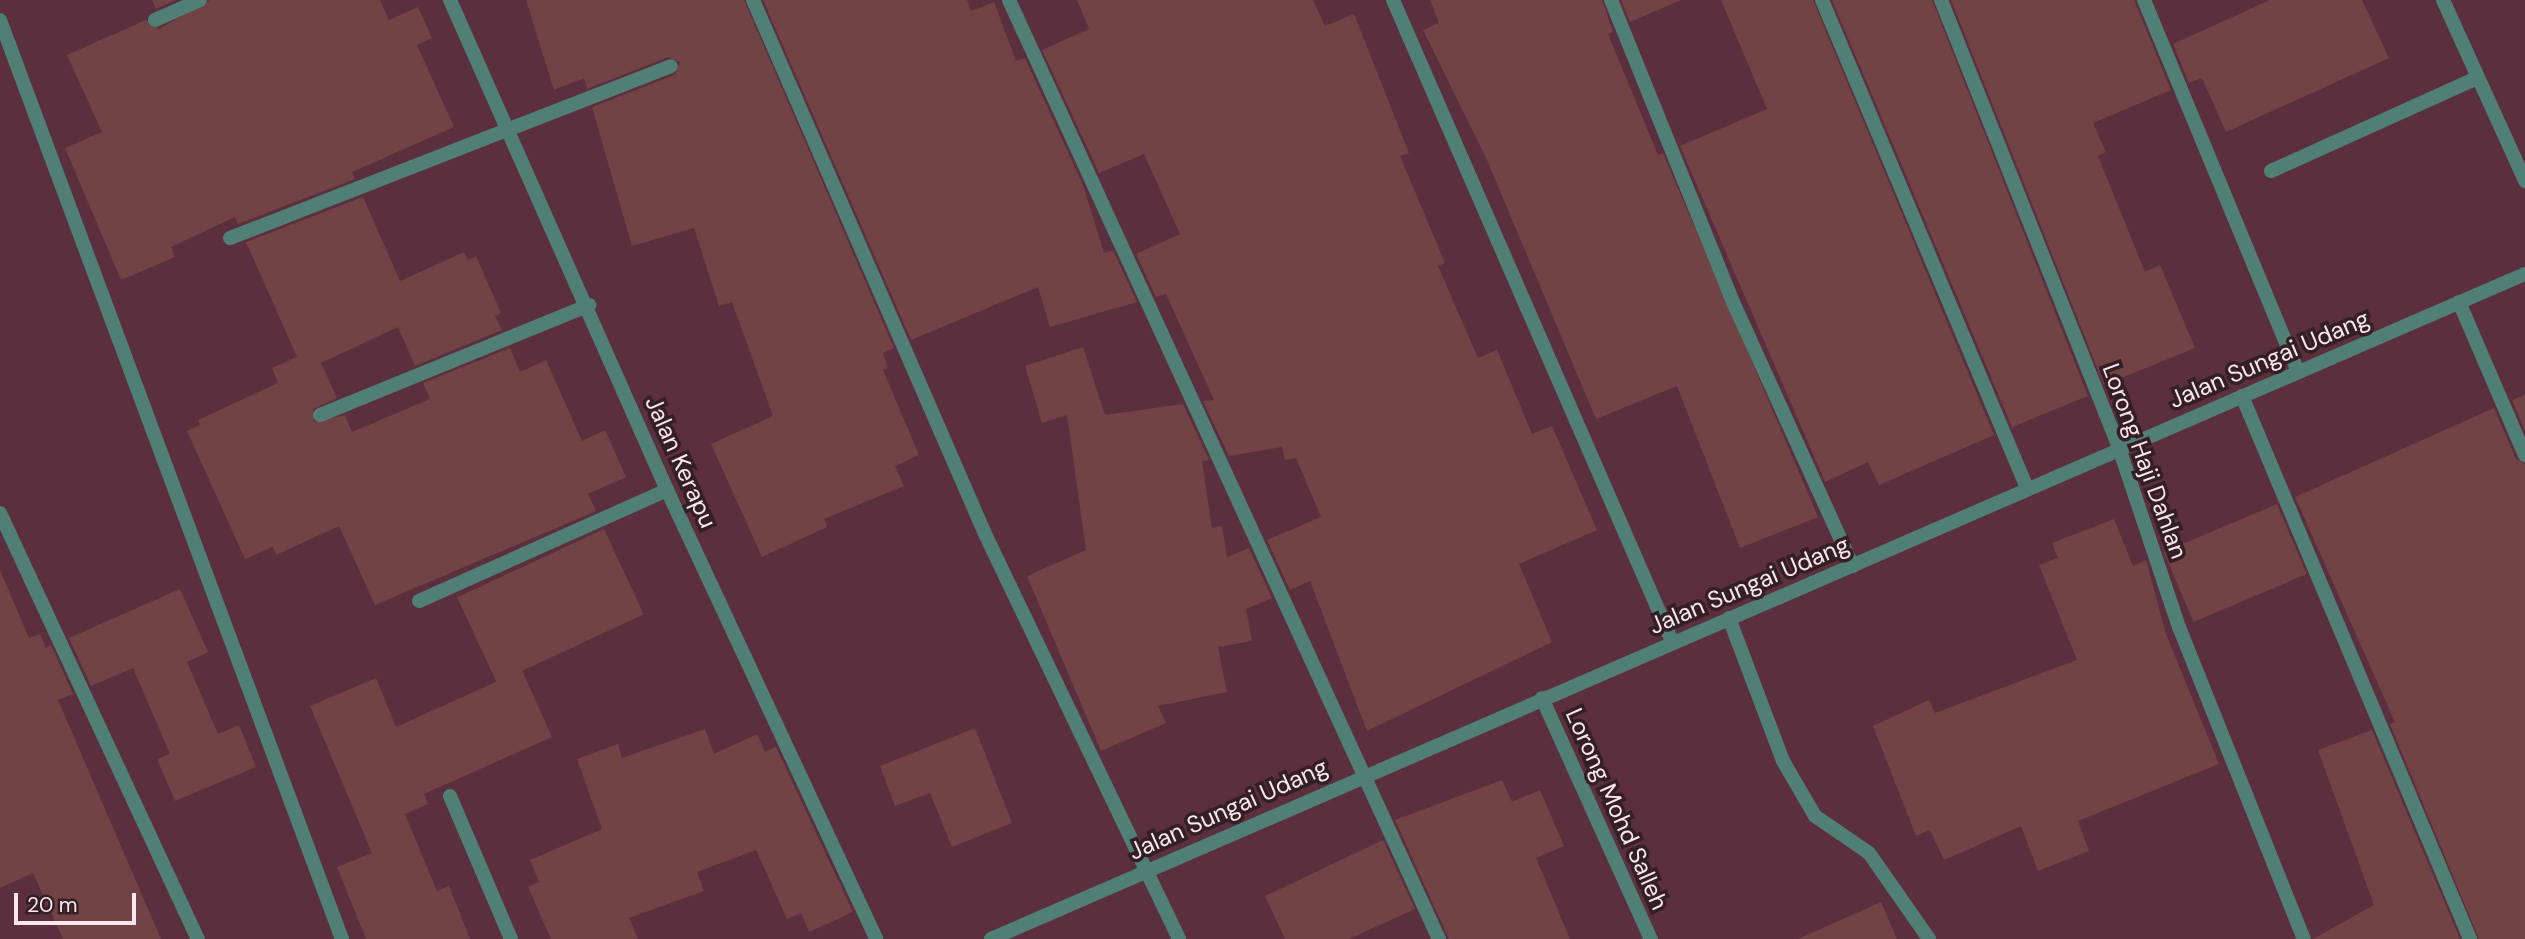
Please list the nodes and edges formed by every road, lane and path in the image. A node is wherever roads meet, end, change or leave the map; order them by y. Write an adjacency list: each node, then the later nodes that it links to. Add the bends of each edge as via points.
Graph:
1 (200, 0): 12 (street)
2 (450, 0): 15 (street, Jalan Kerapu)
3 (753, 0): 37 (street, via 986,536)
4 (1009, 0): 35 (street)
5 (1393, 0): 33 (street)
6 (1611, 0): 30 (street, via 1733,302)
7 (1822, 0): 27 (street)
8 (1941, 0): 25 (street, Lorong Haji Dahlan)
9 (2144, 0): 22 (street)
10 (2442, 0): 14 (street)
11 (0, 20): 39 (street)
12 (155, 20)
13 (671, 66): 15 (street)
14 (2477, 78): 16 (street); 17 (street)
15 (509, 129): 18 (street); 21 (street, Jalan Kerapu)
16 (2271, 171)
17 (2525, 181)
18 (230, 238)
19 (2525, 274): 20 (street, Jalan Sungai Udang)
20 (2459, 302): 22 (street, Jalan Sungai Udang); 26 (street)
21 (589, 305): 24 (street); 28 (street, Jalan Kerapu)
22 (2298, 371): 23 (street, Jalan Sungai Udang)
23 (2242, 396): 25 (street, Jalan Sungai Udang); 48 (street)
24 (320, 415)
25 (2119, 448): 27 (street, Jalan Sungai Udang); 47 (street, Lorong Haji Dahlan, via 2179,627)
26 (2525, 455)
27 (2027, 488): 30 (street, Jalan Sungai Udang)
28 (667, 490): 31 (street); 41 (street, Jalan Kerapu)
29 (0, 513): 38 (street)
30 (1853, 566): 32 (street, Jalan Sungai Udang)
31 (419, 601)
32 (1729, 618): 33 (street, Jalan Sungai Udang); 46 (street, via 1783,761 1815,816 1869,853)
33 (1672, 641): 34 (street, Jalan Sungai Udang)
34 (1542, 698): 35 (street, Jalan Sungai Udang); 45 (street, Lorong Mohd Salleh)
35 (1368, 773): 37 (street, Jalan Sungai Udang); 44 (street)
36 (450, 796): 40 (street)
37 (1148, 869): 42 (street, Jalan Sungai Udang); 43 (street)
38 (198, 939)
39 (342, 939)
40 (512, 939)
41 (876, 939)
42 (991, 939)
43 (1179, 939)
44 (1439, 939)
45 (1651, 939)
46 (1929, 939)
47 (2304, 939)
48 (2470, 939)

